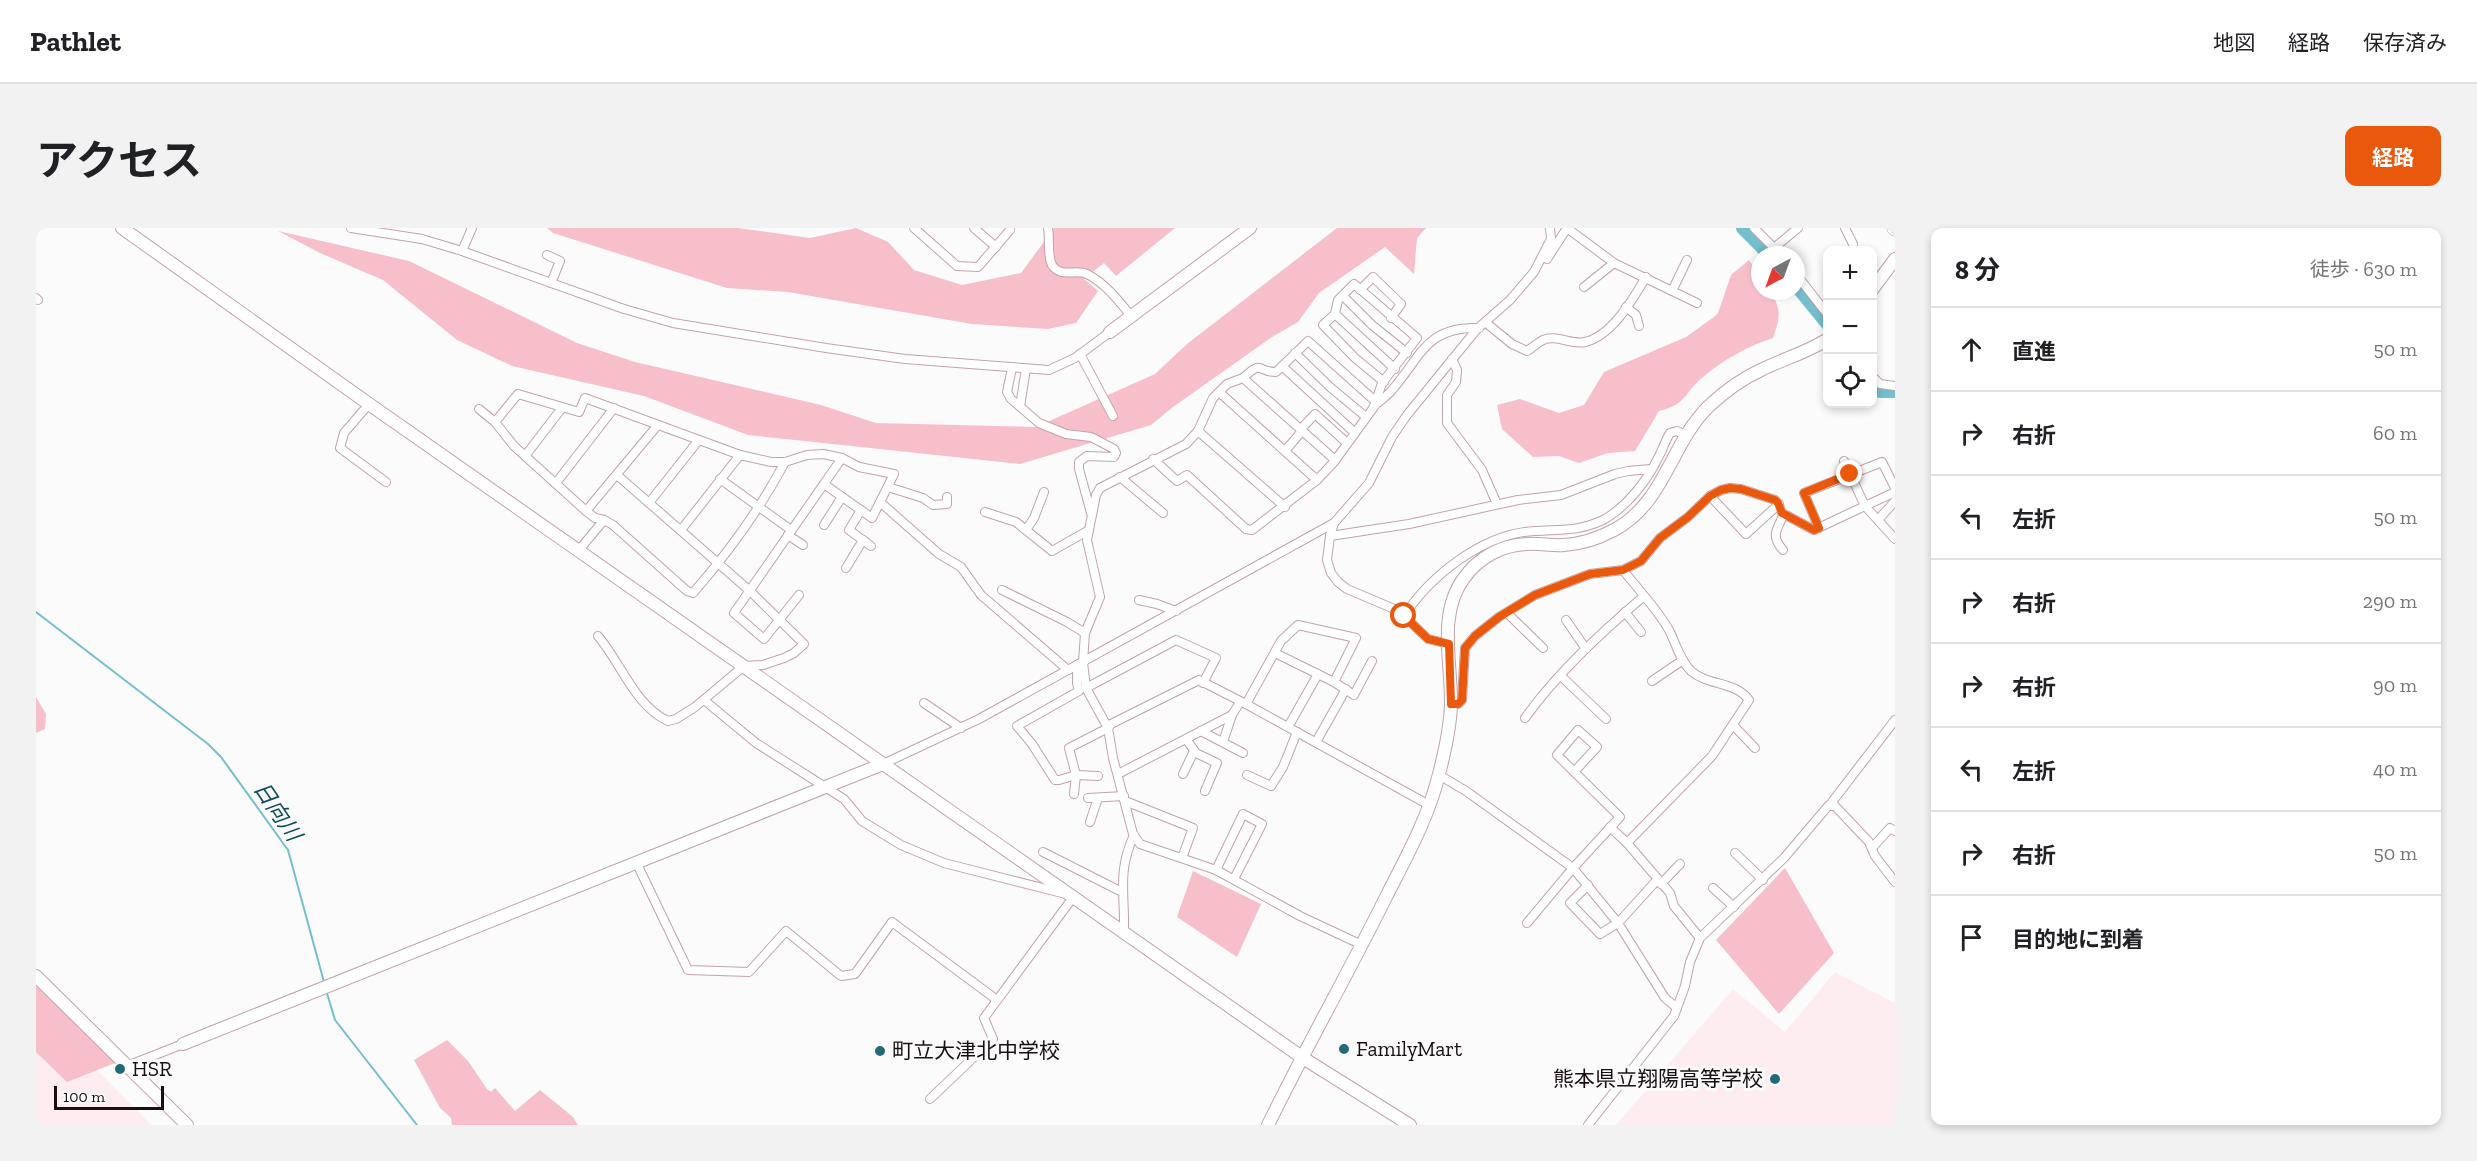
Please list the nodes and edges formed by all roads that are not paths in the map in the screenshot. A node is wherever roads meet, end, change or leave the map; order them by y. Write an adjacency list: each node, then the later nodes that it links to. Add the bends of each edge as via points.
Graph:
1 (122, 228): 54 (street)
2 (351, 228): 17 (street, via 422,239)
3 (472, 228): 17 (street)
4 (914, 228): 16 (street, via 957,266 978,267)
5 (974, 228): 16 (street)
6 (1048, 228): 35 (street, via 1055,269 1086,273 1114,295)
7 (1250, 228): 35 (street)
8 (1550, 228): 22 (street, via 1551,240)
9 (1754, 228): 14 (street)
10 (1798, 228): 15 (street)
11 (1845, 228): 13 (street)
12 (1010, 230): 16 (street)
13 (1853, 244)
14 (1772, 246)
15 (1782, 246)
16 (996, 247)
17 (462, 251): 24 (street)
18 (547, 255): 24 (street, via 560,261)
19 (1895, 259): 25 (street)
20 (1687, 260): 29 (street)
21 (1614, 263): 22 (street, via 1567,228); 23 (street); 27 (street)
22 (1534, 272): 37 (street)
23 (1646, 277): 29 (street); 32 (street)
24 (551, 283): 46 (street, via 624,309 716,331 905,358)
25 (1877, 283)
26 (1805, 286): 33 (street)
27 (1584, 287)
28 (1360, 290): 30 (street, via 1354,284); 36 (street); 36 (street, via 1373,277 1401,304)
29 (1672, 291): 31 (street)
30 (1343, 296): 34 (street); 42 (street)
31 (1697, 303)
32 (1626, 307): 37 (street, via 1595,338 1584,342 1544,339 1527,351); 38 (street, via 1636,315)
33 (1823, 310)
34 (1335, 314): 48 (street); 51 (street, via 1323,325)
35 (1131, 316): 39 (street)
36 (1391, 318): 42 (street, via 1417,338)
37 (1482, 325): 44 (street); 55 (street, via 1433,338 1392,391)
38 (1639, 326)
39 (1110, 332): 43 (street)
40 (1823, 341): 67 (street, via 1732,387)
41 (1295, 353): 45 (street); 55 (street, via 1308,341); 61 (street)
42 (1407, 353): 48 (street)
43 (1080, 354): 47 (street, via 1049,370); 60 (street)
44 (1452, 359): 96 (street, via 1458,370 1456,382 1447,395 1447,423 1482,470); 109 (street, via 1395,432 1368,483)
45 (1282, 366): 49 (street, via 1276,372 1260,366); 66 (street)
46 (1012, 368): 47 (street); 56 (street, via 1007,392)
47 (1026, 369): 56 (street)
48 (1395, 369): 51 (street)
49 (1243, 378): 53 (street); 64 (street)
50 (1877, 380): 52 (street, via 1885,386)
51 (1384, 382): 55 (street)
52 (1895, 386)
53 (1219, 392): 65 (street); 70 (street)
54 (369, 404): 84 (street, via 344,433 340,448); 121 (street)
55 (1374, 404): 61 (street)
56 (1020, 406): 106 (street, via 1039,423 1066,434 1091,437 1114,449 1114,457 1087,456 1079,462)
57 (562, 408): 58 (street, via 579,412 585,398); 62 (street, via 518,394); 72 (street)
58 (614, 408): 63 (street); 85 (street)
59 (479, 410): 62 (street)
60 (1113, 416)
61 (1366, 417): 66 (street)
62 (495, 422): 72 (street)
63 (657, 426): 68 (street); 80 (street)
64 (1301, 430): 69 (street, via 1315,414); 70 (street); 75 (street)
65 (1198, 431): 74 (street, via 1177,449); 100 (street)
66 (1355, 433): 69 (street)
67 (1686, 435): 78 (street, via 1670,433); 140 (street, via 1652,497 1615,530 1565,546 1509,547 1478,563 1454,595 1448,620)
68 (698, 441): 71 (street); 93 (street)
69 (1347, 443): 75 (street)
70 (1284, 451): 83 (street)
71 (740, 455): 77 (street); 82 (street)
72 (525, 456): 85 (street)
73 (842, 458): 77 (street, via 815,454); 86 (street); 87 (street, via 859,467 894,474)
74 (1153, 459): 81 (street); 100 (street, via 1177,481 1187,475 1246,529 1252,530)
75 (1335, 460): 83 (street)
76 (1844, 461): 79 (street)
77 (785, 462): 99 (street)
78 (1652, 469): 96 (street, via 1615,474 1561,495); 134 (street, via 1628,500 1605,518 1569,531 1507,536 1468,555 1415,599)
79 (1850, 474): 88 (street, via 1882,462); 98 (street); 111 (street, via 1804,493)
80 (617, 475): 93 (street); 102 (street)
81 (1120, 477): 104 (street); 106 (street, via 1100,488)
82 (720, 479): 99 (street); 112 (street)
83 (1317, 480): 100 (street)
84 (386, 482)
85 (556, 483): 102 (street)
86 (824, 484): 91 (street); 115 (street)
87 (888, 487): 94 (street); 95 (street, via 933,505)
88 (1895, 490): 98 (street)
89 (1044, 492): 113 (street)
90 (1710, 496): 97 (street, via 1730,488); 97 (street, via 1746,534); 125 (street, via 1660,538 1641,561)
91 (842, 497): 101 (street); 110 (street)
92 (1895, 501): 108 (street)
93 (649, 502): 112 (street)
94 (880, 502): 101 (street, via 872,518); 148 (street, via 939,554 961,567 981,595)
95 (947, 503)
96 (1497, 504): 116 (street, via 1409,524)
97 (1779, 504): 105 (street)
98 (1865, 506): 108 (street); 111 (street)
99 (758, 507): 115 (street); 123 (street)
100 (1285, 507)
101 (861, 510): 118 (street, via 849,530)
102 (586, 512): 107 (street)
103 (985, 512): 113 (street, via 1016,522)
104 (1163, 513)
105 (1784, 514): 111 (street, via 1814,530); 122 (street, via 1775,537)
106 (1092, 516): 114 (street)
107 (604, 520): 121 (street); 123 (street, via 687,591 693,593)
108 (1878, 520): 117 (street)
109 (1334, 523): 116 (street); 131 (street)
110 (824, 525)
111 (1819, 528)
112 (681, 530): 123 (street)
113 (1026, 530): 114 (street, via 1052,551)
114 (1089, 530): 138 (street, via 1087,540 1100,597)
115 (789, 533): 119 (street); 127 (street)
116 (1330, 536): 134 (street, via 1327,560 1338,582)
117 (1895, 539)
118 (863, 540): 120 (street); 124 (street)
119 (803, 545)
120 (871, 546)
121 (579, 550): 147 (street)
122 (1783, 550)
123 (719, 564): 127 (street)
124 (846, 568)
125 (1623, 570): 129 (street); 133 (street, via 1590,574 1567,582 1535,595)
126 (1002, 590): 138 (street)
127 (750, 591): 135 (street); 135 (street, via 734,614 764,639)
128 (798, 595): 135 (street)
129 (1644, 596): 132 (street); 144 (street, via 1668,629)
130 (1139, 600): 131 (street)
131 (1176, 611): 146 (street)
132 (1625, 612): 137 (street); 142 (street)
133 (1507, 613): 141 (street); 159 (street, via 1465,648 1462,700)
134 (1404, 616): 140 (street, via 1428,639)
135 (780, 619): 147 (street, via 804,644 784,658)
136 (1566, 620): 142 (street)
137 (1641, 632)
138 (1085, 633): 146 (street)
139 (598, 636): 156 (street, via 640,697 665,720 676,719)
140 (1449, 644): 159 (street)
141 (1543, 648)
142 (1586, 650): 150 (street)
143 (1275, 653): 149 (street); 153 (street, via 1298,625 1356,638); 158 (street)
144 (1683, 660): 151 (street); 164 (street, via 1702,680 1729,686 1749,700)
145 (1372, 661): 155 (street, via 1354,695)
146 (1080, 664): 148 (street); 154 (street); 180 (street, via 1079,691 1017,726 1055,780)
147 (744, 666): 156 (street); 176 (street)
148 (1068, 670): 166 (street)
149 (1318, 674): 153 (street); 165 (street)
150 (1561, 676): 161 (street); 162 (street)
151 (1652, 681)
152 (1203, 682): 154 (street, via 1216,658 1176,640); 158 (street); 167 (street, via 1199,680)
153 (1334, 682): 155 (street)
154 (1086, 688): 167 (street)
155 (1346, 689): 172 (street)
156 (704, 700): 184 (street, via 756,742)
157 (924, 703): 166 (street)
158 (1243, 703): 160 (street); 165 (street)
159 (1451, 704): 182 (street)
160 (1232, 715): 168 (street); 171 (street)
161 (1525, 718)
162 (1606, 719)
163 (1895, 720): 189 (street)
164 (1733, 725): 173 (street); 194 (street, via 1712,756)
165 (1288, 727): 169 (street)
166 (961, 728): 176 (street)
167 (1108, 728): 178 (street); 180 (street, via 1069,748)
168 (1201, 731): 170 (street); 171 (street)
169 (1297, 732): 172 (street); 181 (street, via 1271,786)
170 (1186, 739): 174 (street); 178 (street)
171 (1223, 742): 175 (street)
172 (1316, 742): 188 (street)
173 (1755, 748)
174 (1194, 751): 179 (street); 185 (street, via 1217,763)
175 (1243, 753)
176 (883, 764): 184 (street); 210 (street)
177 (1574, 772): 177 (street, via 1557,755 1578,730 1597,747); 191 (street, via 1620,817)
178 (1118, 774): 187 (street)
179 (1183, 774)
180 (1076, 775): 183 (street); 186 (street)
181 (1247, 775)
182 (1439, 775): 188 (street); 201 (street, via 1466,790)
183 (1098, 776)
184 (826, 787): 199 (street); 210 (street, via 851,805 862,820 901,845 944,863)
185 (1205, 791)
186 (1074, 794)
187 (1124, 799): 190 (street, via 1093,798); 193 (street); 198 (street, via 1193,828)
188 (1429, 805): 216 (street)
189 (1832, 806): 195 (street); 204 (street)
190 (1090, 822)
191 (1610, 827): 194 (street); 201 (street)
192 (1895, 831): 195 (street, via 1890,828)
193 (1134, 835): 198 (street, via 1140,844); 209 (street, via 1125,854)
194 (1627, 843): 205 (street)
195 (1872, 848): 206 (street)
196 (1043, 852): 209 (street)
197 (1735, 853): 204 (street)
198 (1182, 858): 202 (street)
199 (637, 864): 218 (street, via 688,970 749,972 786,932 841,976 855,974 892,922); 220 (street)
200 (1680, 864): 205 (street)
201 (1573, 868): 207 (street); 212 (street)
202 (1216, 870): 203 (street); 203 (street, via 1243,814 1262,824)
203 (1234, 879): 216 (street)
204 (1762, 880): 211 (street)
205 (1659, 882): 213 (street); 215 (street)
206 (1895, 882)
207 (1588, 885): 213 (street); 213 (street, via 1570,903 1600,934)
208 (1713, 888): 211 (street)
209 (1122, 892): 214 (street)
210 (1074, 896): 214 (street); 218 (street)
211 (1734, 907): 215 (street)
212 (1527, 923)
213 (1618, 923): 219 (street, via 1665,998)
214 (1124, 931): 221 (street)
215 (1700, 938): 219 (street)
216 (1362, 945): 221 (street)
217 (36, 976): 222 (street)
218 (997, 999): 223 (street, via 984,1018 993,1039)
219 (1677, 1008): 227 (street)
220 (183, 1044): 222 (street)
221 (1303, 1058): 225 (street); 226 (street)
222 (127, 1066): 224 (street)
223 (930, 1099)
224 (187, 1125)
225 (1268, 1125)
226 (1410, 1125)
227 (1588, 1125)

